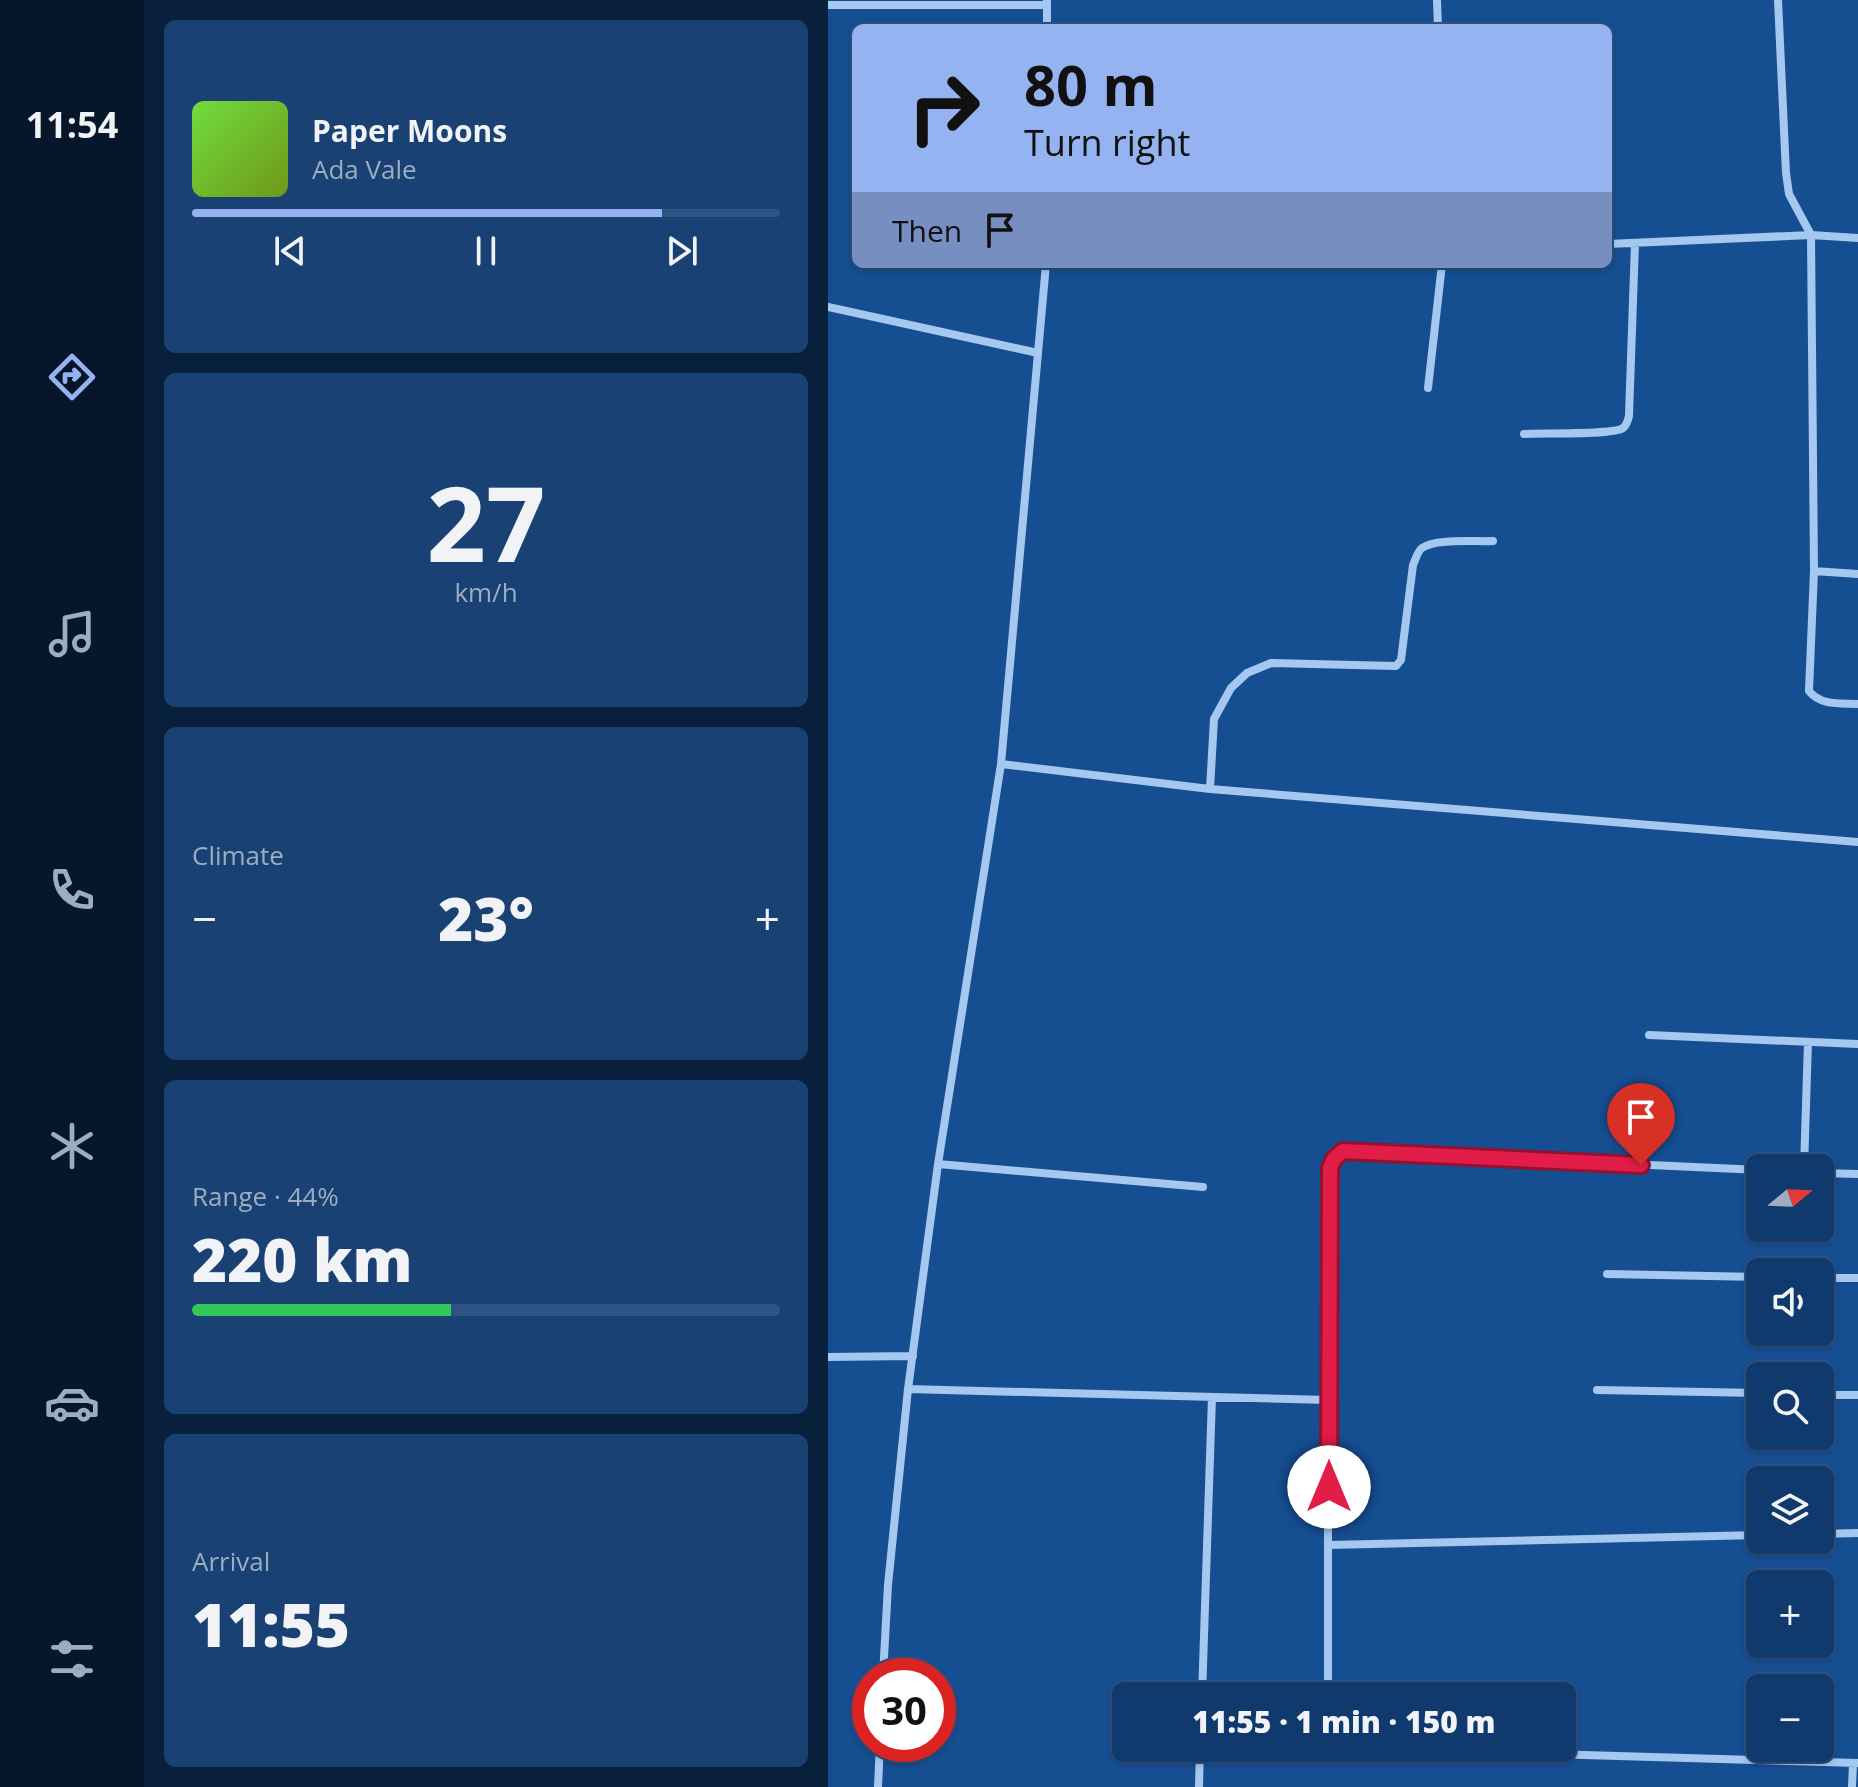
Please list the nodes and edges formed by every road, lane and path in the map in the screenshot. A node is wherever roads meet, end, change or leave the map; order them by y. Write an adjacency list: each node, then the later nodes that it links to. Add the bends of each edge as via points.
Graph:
1 (1437, 0): 6 (street)
2 (1778, 0): 7 (street, via 1788,183)
3 (1047, 2): 4 (street); 5 (street)
4 (828, 5)
5 (1047, 24)
6 (1438, 24)
7 (1811, 235): 8 (street); 9 (street); 18 (street)
8 (1858, 238)
9 (1635, 243): 10 (street); 16 (street, via 1626,424 1605,431)
10 (1612, 244)
11 (1046, 268): 14 (street)
12 (1442, 268): 15 (street)
13 (828, 307): 14 (street)
14 (1038, 353): 21 (street)
15 (1428, 388)
16 (1524, 434)
17 (1493, 541): 22 (street, via 1435,543 1418,553 1396,666 1271,663 1247,673 1231,688 1214,719)
18 (1814, 571): 19 (street); 20 (street, via 1809,691 1824,702)
19 (1858, 574)
20 (1858, 704)
21 (1001, 764): 22 (street); 28 (street)
22 (1210, 789): 23 (street)
23 (1858, 842)
24 (1649, 1035): 25 (street)
25 (1808, 1042): 26 (street); 27 (street)
26 (1858, 1044)
27 (1804, 1154)
28 (938, 1164): 32 (street); 37 (street)
29 (1746, 1169): 45 (street, via 1343,1151 1330,1168)
30 (1834, 1173): 31 (street)
31 (1858, 1174)
32 (1203, 1187)
33 (1607, 1274): 34 (street)
34 (1746, 1277)
35 (1834, 1278): 36 (street)
36 (1858, 1278)
37 (913, 1356): 38 (street); 39 (street)
38 (828, 1357)
39 (908, 1389): 44 (street); 50 (street)
40 (1597, 1390): 41 (street)
41 (1746, 1393)
42 (1834, 1395): 43 (street)
43 (1858, 1395)
44 (1212, 1397): 45 (street); 51 (street)
45 (1328, 1400): 49 (street)
46 (1858, 1533): 47 (street)
47 (1834, 1534)
48 (1746, 1535): 49 (street)
49 (1329, 1545): 52 (street)
50 (884, 1658)
51 (1202, 1682)
52 (1328, 1682)
53 (1576, 1755): 56 (street)
54 (879, 1762): 57 (street)
55 (1200, 1762): 58 (street)
56 (1855, 1764): 59 (street)
57 (878, 1787)
58 (1199, 1787)
59 (1852, 1787)

